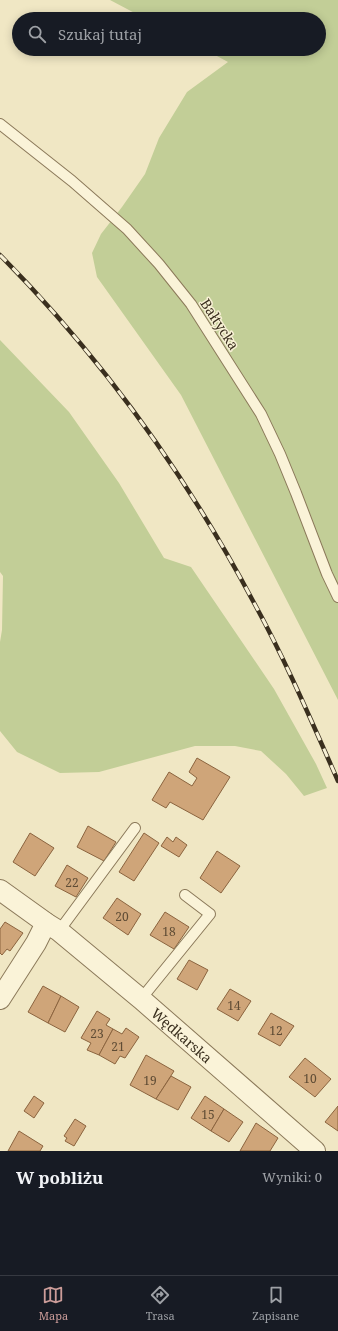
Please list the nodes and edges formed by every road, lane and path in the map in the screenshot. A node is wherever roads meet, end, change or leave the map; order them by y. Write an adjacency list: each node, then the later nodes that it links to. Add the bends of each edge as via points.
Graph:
1 (0, 124): 2 (lane, Bałtycka, via 127,229 192,304 261,414 296,493 326,574)
2 (338, 597)
3 (135, 828): 6 (lane)
4 (0, 890): 6 (street, Wędkarska)
5 (184, 895): 8 (lane, via 210,914)
6 (52, 927): 7 (street, via 36,943); 8 (street, Wędkarska)
7 (0, 999)
8 (141, 999): 9 (street, Wędkarska)
9 (315, 1151)

